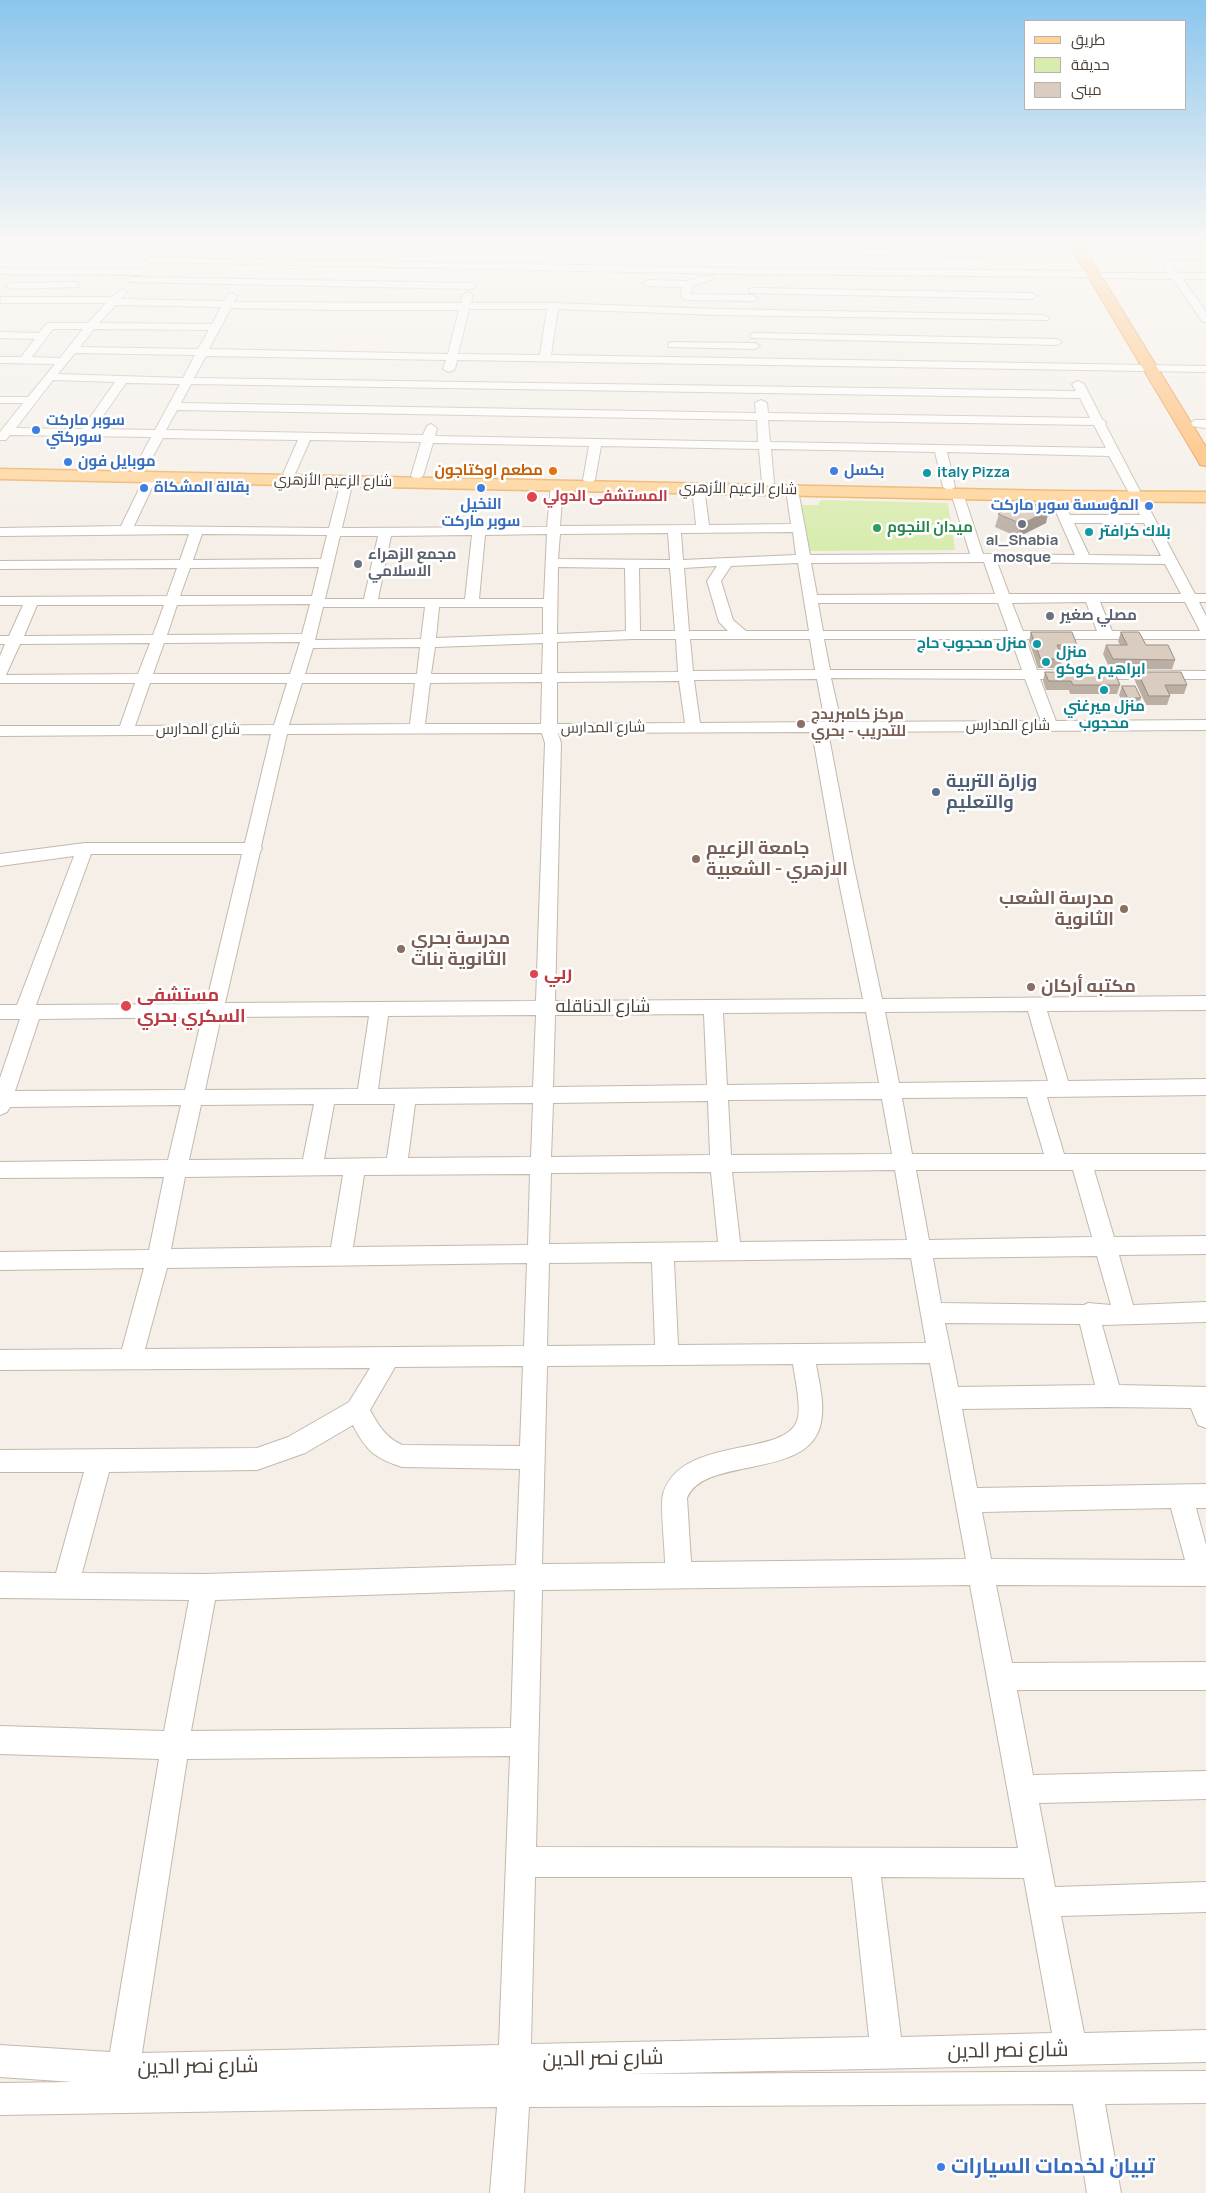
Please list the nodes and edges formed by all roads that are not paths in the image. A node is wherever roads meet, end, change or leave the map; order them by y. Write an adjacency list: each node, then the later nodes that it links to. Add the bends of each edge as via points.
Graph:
1 (36, 345): 20 (street)
2 (76, 345): 14 (street)
3 (206, 345): 16 (street)
4 (455, 345): 18 (street)
5 (551, 345): 33 (street)
6 (673, 345): 22 (street)
7 (755, 345): 27 (street)
8 (896, 345): 15 (street)
9 (910, 345): 15 (street)
10 (1052, 345): 30 (street)
11 (1059, 345): 32 (street)
12 (1070, 345): 23 (street)
13 (1141, 345): 23 (highway)
14 (72, 350): 16 (street); 21 (street)
15 (904, 352): 30 (street); 37 (street)
16 (202, 353): 17 (street); 29 (street)
17 (319, 355): 18 (street); 31 (street)
18 (452, 357): 33 (street); 34 (street)
19 (0, 360): 20 (street)
20 (24, 360): 21 (street)
21 (63, 361): 26 (street)
22 (669, 361): 25 (street); 27 (street)
23 (1155, 368): 24 (street); 42 (highway); 55 (highway)
24 (1206, 369)
25 (603, 374): 33 (street); 33 (street); 39 (street)
26 (51, 376): 28 (street); 36 (street)
27 (759, 376): 37 (street); 37 (street); 39 (street); 40 (street)
28 (123, 379): 29 (street); 43 (street)
29 (187, 381): 31 (street); 38 (street)
30 (974, 393): 32 (street); 37 (street); 37 (street); 41 (street); 53 (street)
31 (302, 395): 34 (street); 34 (street); 38 (street); 46 (street)
32 (1084, 395): 41 (street)
33 (548, 396): 34 (street); 34 (street); 39 (street); 48 (street); 50 (street)
34 (440, 398): 48 (street)
35 (0, 400): 36 (street)
36 (32, 400): 45 (street)
37 (871, 405): 40 (street); 51 (street); 52 (street)
38 (174, 406): 44 (street)
39 (651, 415): 40 (street); 50 (street); 51 (street)
40 (762, 416): 51 (street)
41 (1100, 422): 54 (street)
42 (1200, 424): 49 (highway)
43 (85, 433): 44 (street); 45 (street)
44 (158, 434): 46 (street); 58 (street)
45 (3, 436)
46 (286, 436): 47 (street)
47 (306, 437): 48 (street); 59 (street)
48 (428, 439): 60 (street)
49 (1206, 441)
50 (596, 442): 61 (street)
51 (765, 445): 63 (street)
52 (940, 448): 53 (street); 67 (street)
53 (992, 449): 54 (street)
54 (1115, 452): 69 (street)
55 (1206, 461)
56 (0, 468): 58 (main road, شارع الزعيم الأزهري)
57 (0, 474): 58 (main road, شارع الزعيم الأزهري)
58 (145, 474): 59 (main road, شارع الزعيم الأزهري); 62 (main road, شارع الزعيم الأزهري); 76 (street)
59 (289, 474): 60 (main road, شارع الزعيم الأزهري)
60 (417, 476): 61 (main road, شارع الزعيم الأزهري)
61 (589, 480): 63 (main road, شارع الزعيم الأزهري)
62 (347, 481): 64 (main road, شارع الزعيم الأزهري); 80 (street)
63 (768, 484): 67 (main road, شارع الزعيم الأزهري)
64 (557, 485): 65 (main road, شارع الزعيم الأزهري); 78 (street)
65 (698, 488): 66 (main road, شارع الزعيم الأزهري); 75 (street)
66 (792, 490): 67 (main road, شارع الزعيم الأزهري); 74 (street)
67 (953, 490): 69 (main road, شارع الزعيم الأزهري); 70 (main road, شارع الزعيم الأزهري); 85 (street)
68 (1206, 491): 69 (main road, شارع الزعيم الأزهري)
69 (1135, 494): 70 (main road, شارع الزعيم الأزهري); 71 (main road, شارع الزعيم الأزهري); 73 (street)
70 (1055, 496): 72 (street)
71 (1206, 497)
72 (1064, 519): 73 (street); 87 (street)
73 (1147, 519): 88 (street)
74 (799, 528): 75 (street); 86 (street)
75 (702, 529): 79 (street)
76 (126, 530): 77 (street); 82 (street)
77 (197, 530): 80 (street); 93 (street)
78 (553, 530): 79 (street); 81 (street); 91 (street)
79 (674, 530): 95 (street)
80 (333, 531): 83 (street); 90 (street)
81 (480, 531): 83 (street); 107 (street)
82 (4, 532): 84 (street)
83 (385, 532): 105 (street)
84 (0, 548)
85 (983, 558): 86 (street); 87 (street); 96 (street)
86 (804, 559): 89 (street); 100 (street)
87 (1084, 559): 88 (street)
88 (1170, 560): 98 (street)
89 (727, 561): 95 (street); 115 (street, via 714,581 726,622)
90 (326, 563): 93 (street); 104 (street)
91 (551, 563): 94 (street); 108 (street)
92 (0, 564): 93 (street)
93 (185, 564): 102 (street)
94 (632, 564): 95 (street); 113 (street)
95 (676, 564): 114 (street)
96 (1003, 598): 97 (street); 100 (street); 111 (street)
97 (1091, 598): 98 (street); 112 (street)
98 (1191, 598): 99 (street); 109 (street)
99 (1206, 598)
100 (810, 599): 110 (street)
101 (32, 600): 102 (street); 103 (street); 120 (street)
102 (173, 600): 104 (street); 117 (street)
103 (0, 601)
104 (318, 602): 105 (street); 121 (street)
105 (370, 603): 106 (street)
106 (433, 603): 107 (street); 122 (street)
107 (472, 603): 108 (street)
108 (550, 603): 118 (street)
109 (1206, 629)
110 (816, 634): 111 (street); 115 (street); 124 (street)
111 (1016, 634): 112 (street); 127 (street)
112 (1106, 634): 116 (street)
113 (633, 635): 114 (street); 118 (street)
114 (684, 635): 115 (street); 126 (street)
115 (742, 635)
116 (1206, 635)
117 (158, 639): 120 (street); 121 (street); 129 (street)
118 (549, 639): 122 (street); 132 (street)
119 (0, 640): 120 (street)
120 (15, 640): 123 (street)
121 (307, 641): 122 (street); 130 (street)
122 (427, 643): 131 (street)
123 (0, 673)
124 (823, 674): 126 (street); 127 (street); 136 (street)
125 (1206, 675): 127 (street)
126 (686, 676): 132 (street); 134 (street)
127 (1033, 676): 135 (street)
128 (0, 678): 129 (street)
129 (145, 678): 130 (street); 139 (street)
130 (296, 678): 131 (street); 140 (street)
131 (423, 678): 132 (street); 137 (street)
132 (550, 678): 138 (street)
133 (1206, 725): 135 (street, شارع المدارس)
134 (693, 726): 136 (street, شارع المدارس, via 738,729); 138 (street, شارع المدارس)
135 (1050, 726): 136 (street, شارع المدارس)
136 (827, 727): 146 (street, via 844,863)
137 (417, 729): 138 (street, شارع المدارس); 140 (street, شارع المدارس)
138 (549, 729): 149 (street, via 553,743)
139 (126, 730): 140 (street, شارع المدارس); 141 (street, شارع المدارس)
140 (280, 730): 142 (street)
141 (0, 731)
142 (254, 848): 143 (street); 151 (street)
143 (85, 849): 144 (street); 153 (street)
144 (0, 860)
145 (1035, 1004): 146 (street, شارع الدناقله); 148 (street, شارع الدناقله); 156 (street)
146 (874, 1005): 147 (street, شارع الدناقله); 157 (street)
147 (713, 1006): 149 (street, شارع الدناقله); 158 (street)
148 (1205, 1006)
149 (546, 1008): 150 (street, شارع الدناقله); 159 (street)
150 (379, 1009): 151 (street, شارع الدناقله); 161 (street)
151 (214, 1011): 153 (street, شارع الدناقله); 163 (street)
152 (0, 1012): 153 (street, شارع الدناقله)
153 (28, 1012): 164 (street)
154 (1206, 1087): 156 (street)
155 (1035, 1089): 156 (street); 157 (street); 165 (street)
156 (1060, 1089)
157 (890, 1091): 158 (street); 167 (street)
158 (717, 1093): 159 (street); 169 (street)
159 (544, 1095): 162 (street); 170 (street)
160 (325, 1096): 161 (street); 163 (street); 172 (street)
161 (367, 1096): 162 (street)
162 (406, 1096): 171 (street)
163 (193, 1098): 164 (street); 174 (street)
164 (1, 1103)
165 (1056, 1161): 166 (street); 167 (street)
166 (1081, 1161): 168 (street); 177 (street)
167 (904, 1162): 169 (street); 178 (street)
168 (1206, 1162)
169 (721, 1164): 170 (street); 179 (street)
170 (541, 1166): 171 (street); 181 (street)
171 (396, 1167): 173 (street)
172 (312, 1168): 173 (street); 174 (street)
173 (355, 1168): 182 (street)
174 (176, 1169): 175 (street); 183 (street)
175 (0, 1170)
176 (1206, 1245): 177 (street)
177 (1106, 1246): 178 (street); 188 (street)
178 (920, 1249): 179 (street); 186 (street)
179 (730, 1251): 180 (street)
180 (663, 1252): 181 (street); 191 (street)
181 (538, 1254): 182 (street); 192 (street)
182 (341, 1256): 183 (street)
183 (158, 1259): 184 (street); 194 (street)
184 (0, 1261)
185 (1206, 1312): 188 (street)
186 (932, 1313): 187 (street); 189 (street)
187 (1088, 1313): 188 (street); 196 (street)
188 (1125, 1315)
189 (940, 1353): 190 (street); 197 (street)
190 (803, 1354): 191 (street); 208 (street, via 810,1416 808,1427 800,1437 781,1449 704,1468 681,1480 675,1495)
191 (667, 1355): 192 (street)
192 (536, 1356): 193 (street); 200 (street)
193 (389, 1357): 194 (street); 199 (street)
194 (131, 1359): 195 (street)
195 (0, 1360)
196 (1110, 1396): 197 (street); 198 (street)
197 (948, 1398): 205 (street)
198 (1204, 1404)
199 (357, 1410): 200 (street, via 377,1444 387,1452 402,1456); 201 (street, via 275,1456 257,1459)
200 (532, 1458): 209 (street)
201 (100, 1459): 202 (street); 210 (street)
202 (0, 1460)
203 (1206, 1496): 204 (street)
204 (1180, 1497): 205 (street); 207 (street)
205 (968, 1500): 206 (street)
206 (981, 1572): 207 (street); 208 (street); 214 (street)
207 (1203, 1573)
208 (678, 1575): 209 (street)
209 (529, 1577): 212 (street); 216 (street)
210 (66, 1585): 211 (street); 212 (street)
211 (0, 1586)
212 (204, 1587): 217 (street)
213 (1206, 1676): 214 (street)
214 (1001, 1677): 219 (street)
215 (0, 1740): 217 (street)
216 (524, 1742): 217 (street); 220 (street)
217 (175, 1745): 230 (street)
218 (1206, 1784): 219 (street)
219 (1022, 1789): 221 (street)
220 (520, 1862): 222 (street); 228 (street)
221 (1036, 1863): 222 (street); 224 (street)
222 (865, 1864): 227 (street)
223 (1206, 1898): 224 (street)
224 (1043, 1902): 226 (street)
225 (1206, 2046): 226 (street, شارع نصر الدين)
226 (1071, 2050): 227 (street, شارع نصر الدين)
227 (887, 2054): 228 (street, شارع نصر الدين)
228 (514, 2060): 230 (street, شارع نصر الدين); 233 (street)
229 (0, 2061): 230 (street, شارع نصر الدين)
230 (123, 2069)
231 (1086, 2088): 232 (street, شارع نصر الدين); 233 (street, شارع نصر الدين); 236 (street)
232 (1206, 2088)
233 (514, 2091): 234 (street, شارع نصر الدين); 235 (street)
234 (0, 2099)
235 (507, 2193)
236 (1104, 2193)

